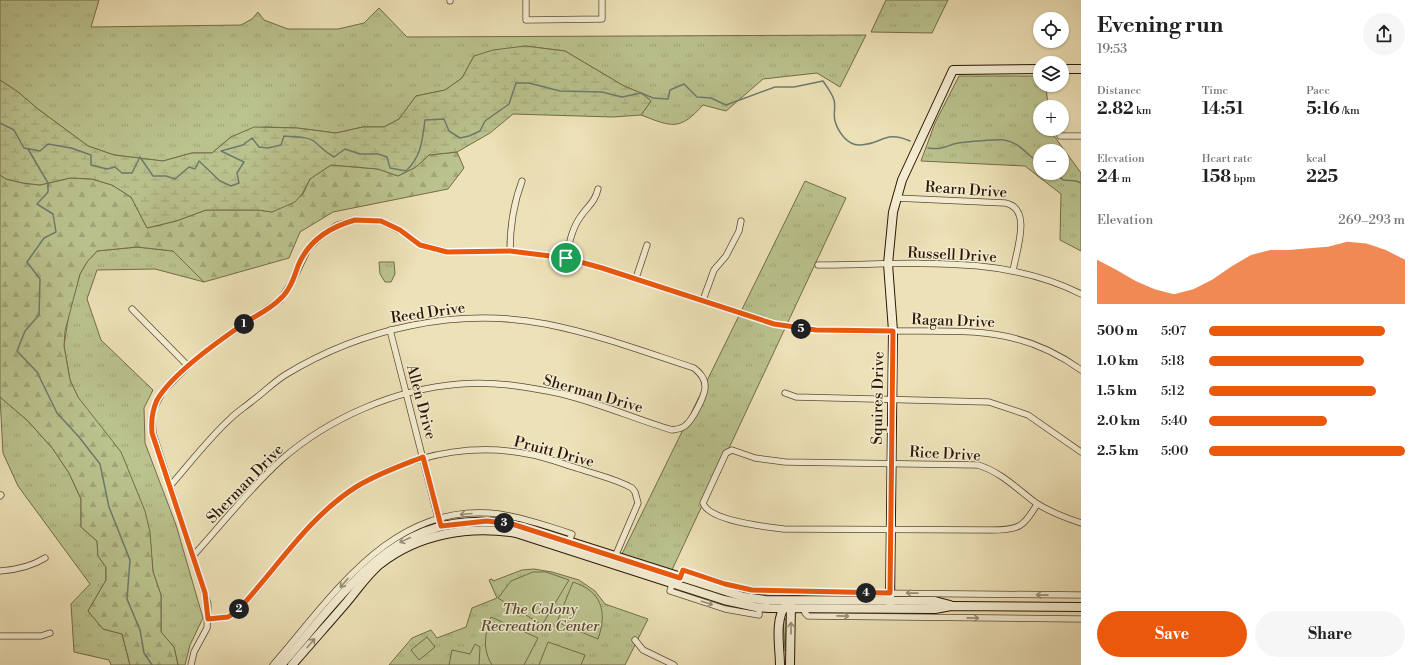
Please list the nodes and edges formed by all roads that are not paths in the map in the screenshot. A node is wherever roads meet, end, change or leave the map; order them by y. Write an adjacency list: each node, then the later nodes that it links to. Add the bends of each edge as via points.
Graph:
1 (526, 0): 2 (street, via 526,20 602,19)
2 (602, 0)
3 (1081, 68): 5 (main road)
4 (1033, 69): 10 (main road, Squires Drive, via 954,70)
5 (1069, 69)
6 (1069, 136): 7 (street)
7 (1081, 136)
8 (522, 181): 13 (street, via 514,202)
9 (598, 190): 14 (street, via 596,200 574,226)
10 (896, 198): 15 (main road, Squires Drive); 17 (street, Rearn Drive, via 1014,205 1022,220)
11 (741, 220): 20 (street, via 726,256 714,270)
12 (647, 244): 18 (street)
13 (510, 251): 14 (street, Ragan Drive); 24 (street, Ragan Drive, via 447,252 420,245 388,224 355,220 337,225 308,249 280,300 220,340)
14 (566, 258): 18 (street, Ragan Drive)
15 (888, 264): 16 (street, Russell Drive); 17 (street, Russell Drive, via 971,265); 23 (main road, Squires Drive)
16 (818, 265)
17 (1013, 271): 19 (street, Russell Drive, via 1059,284)
18 (636, 278): 20 (street, Ragan Drive)
19 (1081, 294)
20 (703, 300): 23 (street, Ragan Drive, via 774,324 796,328)
21 (132, 309): 24 (street)
22 (390, 330): 27 (street, Allen Drive); 29 (street, Reed Drive, via 459,319 489,318 571,329 694,368 701,374 706,387); 33 (street, Reed Drive, via 328,353 285,376 230,419)
23 (893, 331): 25 (street, Ragan Drive, via 999,334 1046,349); 28 (main road, Squires Drive)
24 (188, 366): 33 (street, Ragan Drive, via 163,391 152,417 152,433)
25 (1081, 370)
26 (785, 393): 28 (street, via 796,397)
27 (406, 394): 29 (street, Sherman Drive, via 460,384 525,387 564,395 672,430 686,426); 31 (street, Allen Drive); 38 (street, Sherman Drive, via 349,415 303,443 281,460)
28 (892, 398): 30 (street, via 989,402 1028,415); 32 (main road, Squires Drive)
29 (699, 405)
30 (1081, 452)
31 (423, 457): 36 (street, Allen Drive); 40 (street, Pruitt Drive, via 454,451 508,451 556,461 626,485 636,492 638,503); 50 (street, Pruitt Drive, via 386,471 355,487 316,519 237,611 228,617)
32 (892, 463): 34 (street, Rice Drive, via 978,465 989,468); 37 (main road, Squires Drive); 37 (street, Rice Drive, via 785,462 755,458 732,450 726,453 703,504 708,510 726,518 784,529)
33 (170, 486): 38 (street, Ragan Drive)
34 (1038, 504): 35 (street, Rice Drive, via 1064,518); 37 (street, via 1020,527 1004,530)
35 (1081, 523)
36 (440, 527): 40 (main road, via 463,531 508,531); 40 (main road, one-way to 36, via 569,541 512,524 487,521); 57 (street, one-way to 57, via 418,526 373,552); 58 (main road, one-way to 58, via 396,544 376,559 357,576); 59 (main road, one-way to 36, via 366,578 397,553)
37 (891, 529): 44 (main road, Squires Drive)
38 (193, 556): 50 (street, Ragan Drive, via 205,593)
39 (45, 558): 41 (street, via 15,569)
40 (613, 560): 42 (main road); 48 (main road, one-way to 48, via 672,584 724,600)
41 (0, 571)
42 (680, 578): 44 (street, via 683,570 752,590); 45 (main road, via 744,597)
43 (1081, 595): 44 (street, one-way to 44)
44 (890, 596): 45 (main road); 46 (main road, via 935,601); 49 (main road, Squires Drive)
45 (788, 605): 48 (main road); 49 (main road, one-way to 49); 52 (main road); 62 (main road, one-way to 45)
46 (951, 606): 47 (main road); 49 (main road)
47 (1081, 607)
48 (769, 608): 52 (main road)
49 (890, 613): 51 (street, one-way to 51)
50 (208, 619): 56 (street, Ragan Drive)
51 (1081, 619)
52 (780, 621): 61 (main road)
53 (50, 633): 54 (street, via 41,636)
54 (0, 636)
55 (635, 640): 60 (street, via 643,650)
56 (191, 665)
57 (273, 665)
58 (281, 665)
59 (292, 665)
60 (674, 665)
61 (780, 665)
62 (790, 665)

